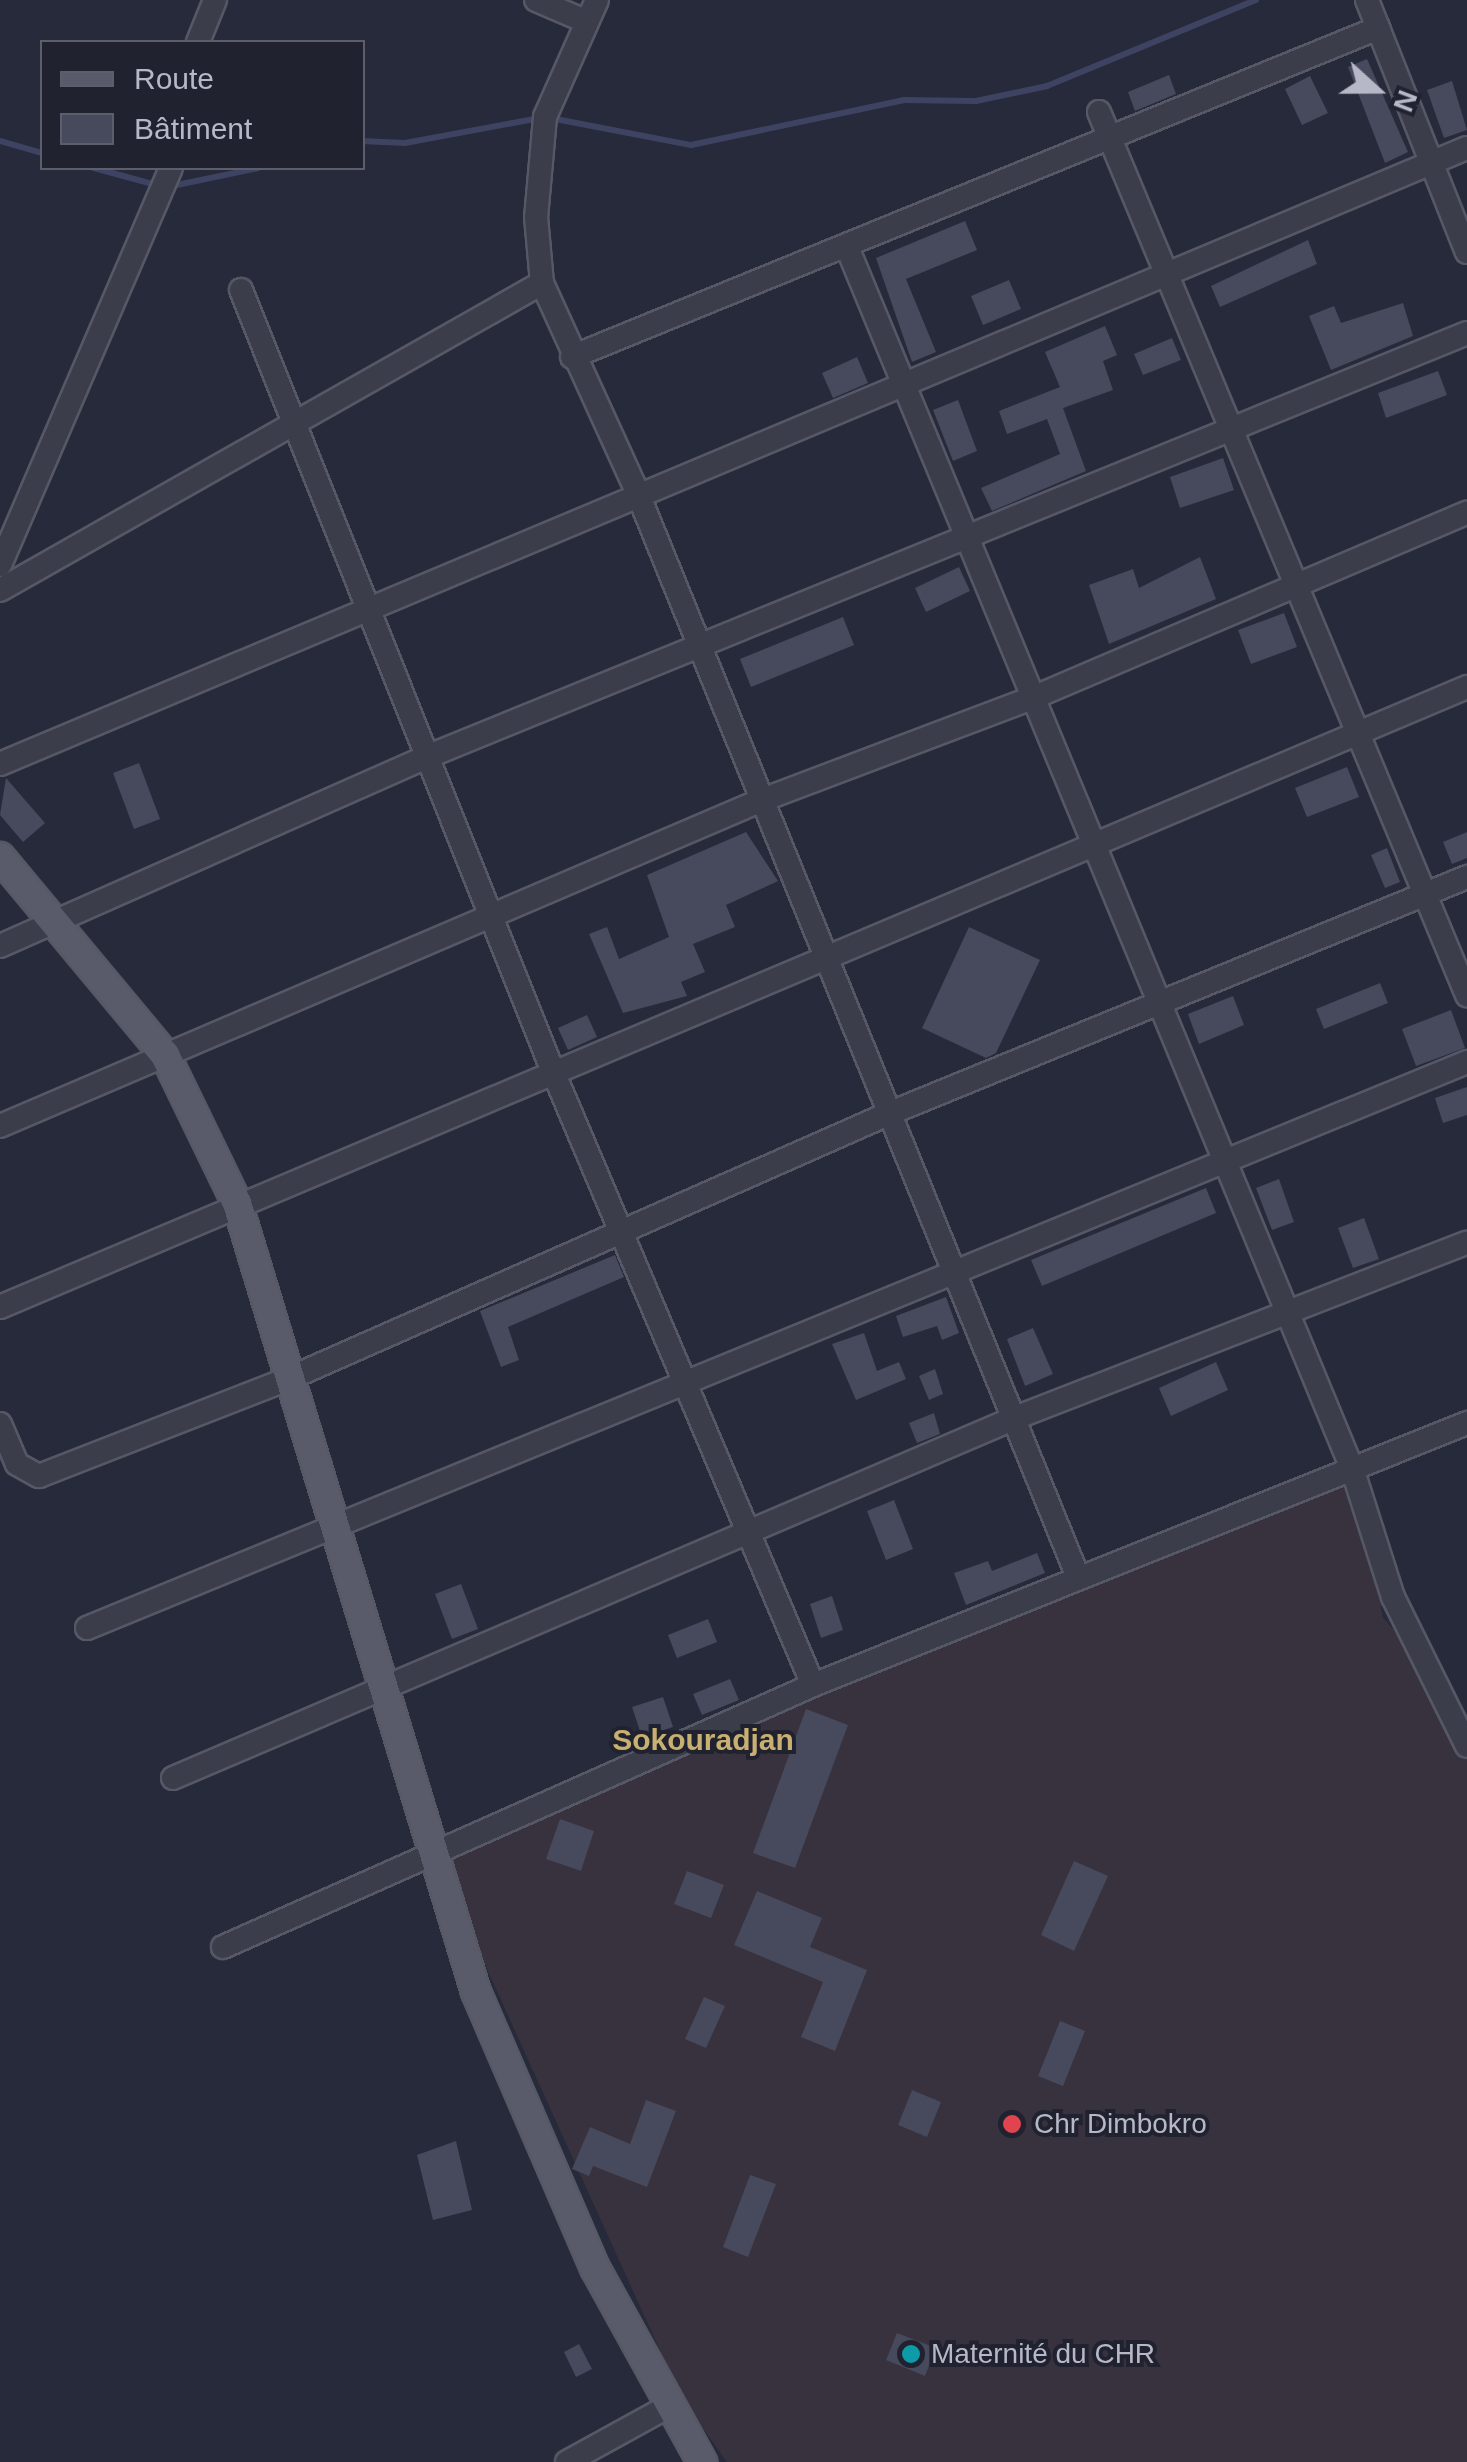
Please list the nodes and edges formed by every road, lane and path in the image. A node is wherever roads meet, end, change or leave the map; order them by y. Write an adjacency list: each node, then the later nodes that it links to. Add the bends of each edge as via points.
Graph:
1 (216, 0): 7 (street)
2 (536, 0): 5 (street)
3 (597, 0): 5 (street)
4 (1367, 0): 6 (street)
5 (586, 22): 16 (street, via 545,116 536,216)
6 (1378, 28): 9 (street); 11 (street)
7 (199, 40)
8 (1099, 112): 9 (street)
9 (1110, 138): 13 (street); 15 (street)
10 (1467, 148): 11 (street)
11 (1430, 163): 14 (street); 15 (street)
12 (170, 170): 26 (street)
13 (847, 247): 19 (street); 20 (street)
14 (1467, 252)
15 (1168, 281): 20 (street); 22 (street)
16 (542, 283): 19 (street); 21 (street)
17 (242, 290): 21 (street)
18 (1467, 334): 22 (street)
19 (572, 357): 23 (street)
20 (906, 390): 23 (street); 25 (street)
21 (294, 421): 28 (street); 29 (street)
22 (1231, 431): 25 (street); 27 (street)
23 (638, 494): 29 (street); 30 (street)
24 (1467, 513): 27 (street)
25 (968, 542): 30 (street); 32 (street)
26 (0, 565)
27 (1295, 586): 32 (street); 33 (street)
28 (0, 590)
29 (372, 609): 34 (street); 35 (street)
30 (696, 648): 34 (street); 36 (street)
31 (1467, 687): 33 (street)
32 (1030, 699): 36 (street); 37 (street)
33 (1355, 731): 37 (street); 40 (street)
34 (429, 756): 41 (street); 42 (street)
35 (0, 764)
36 (757, 802): 41 (street); 44 (street)
37 (1090, 845): 44 (street); 46 (street)
38 (0, 857): 42 (main road)
39 (1467, 877): 40 (street)
40 (1424, 895): 45 (street); 46 (street)
41 (494, 914): 47 (street); 49 (street)
42 (60, 921): 43 (street); 47 (main road)
43 (0, 946)
44 (822, 960): 49 (street); 50 (street)
45 (1467, 995)
46 (1158, 1004): 50 (street); 52 (street)
47 (165, 1055): 51 (street); 53 (main road)
48 (1467, 1062): 52 (street)
49 (552, 1069): 53 (street); 54 (street)
50 (888, 1114): 54 (street); 56 (street)
51 (0, 1126)
52 (1224, 1162): 56 (street); 58 (street)
53 (237, 1203): 57 (street); 59 (main road)
54 (623, 1230): 59 (street); 60 (street)
55 (1467, 1243): 58 (street)
56 (954, 1268): 60 (street); 61 (street)
57 (0, 1308)
58 (1288, 1315): 61 (street); 64 (street)
59 (288, 1379): 63 (street, via 39,1476 17,1464); 65 (main road)
60 (689, 1381): 65 (street); 66 (street)
61 (1015, 1418): 66 (street); 67 (street)
62 (1467, 1423): 64 (street)
63 (0, 1424)
64 (1353, 1471): 67 (street); 71 (street, via 1393,1597)
65 (334, 1529): 68 (street); 70 (main road)
66 (750, 1536): 69 (street); 70 (street)
67 (1078, 1577): 69 (street)
68 (87, 1628)
69 (813, 1685): 73 (street)
70 (384, 1692): 72 (street); 73 (main road)
71 (1467, 1746)
72 (173, 1778)
73 (432, 1848): 74 (street); 75 (main road, via 543,2160)
74 (223, 1947)
75 (669, 2406): 76 (street); 77 (main road)
76 (567, 2462)
77 (702, 2462)

